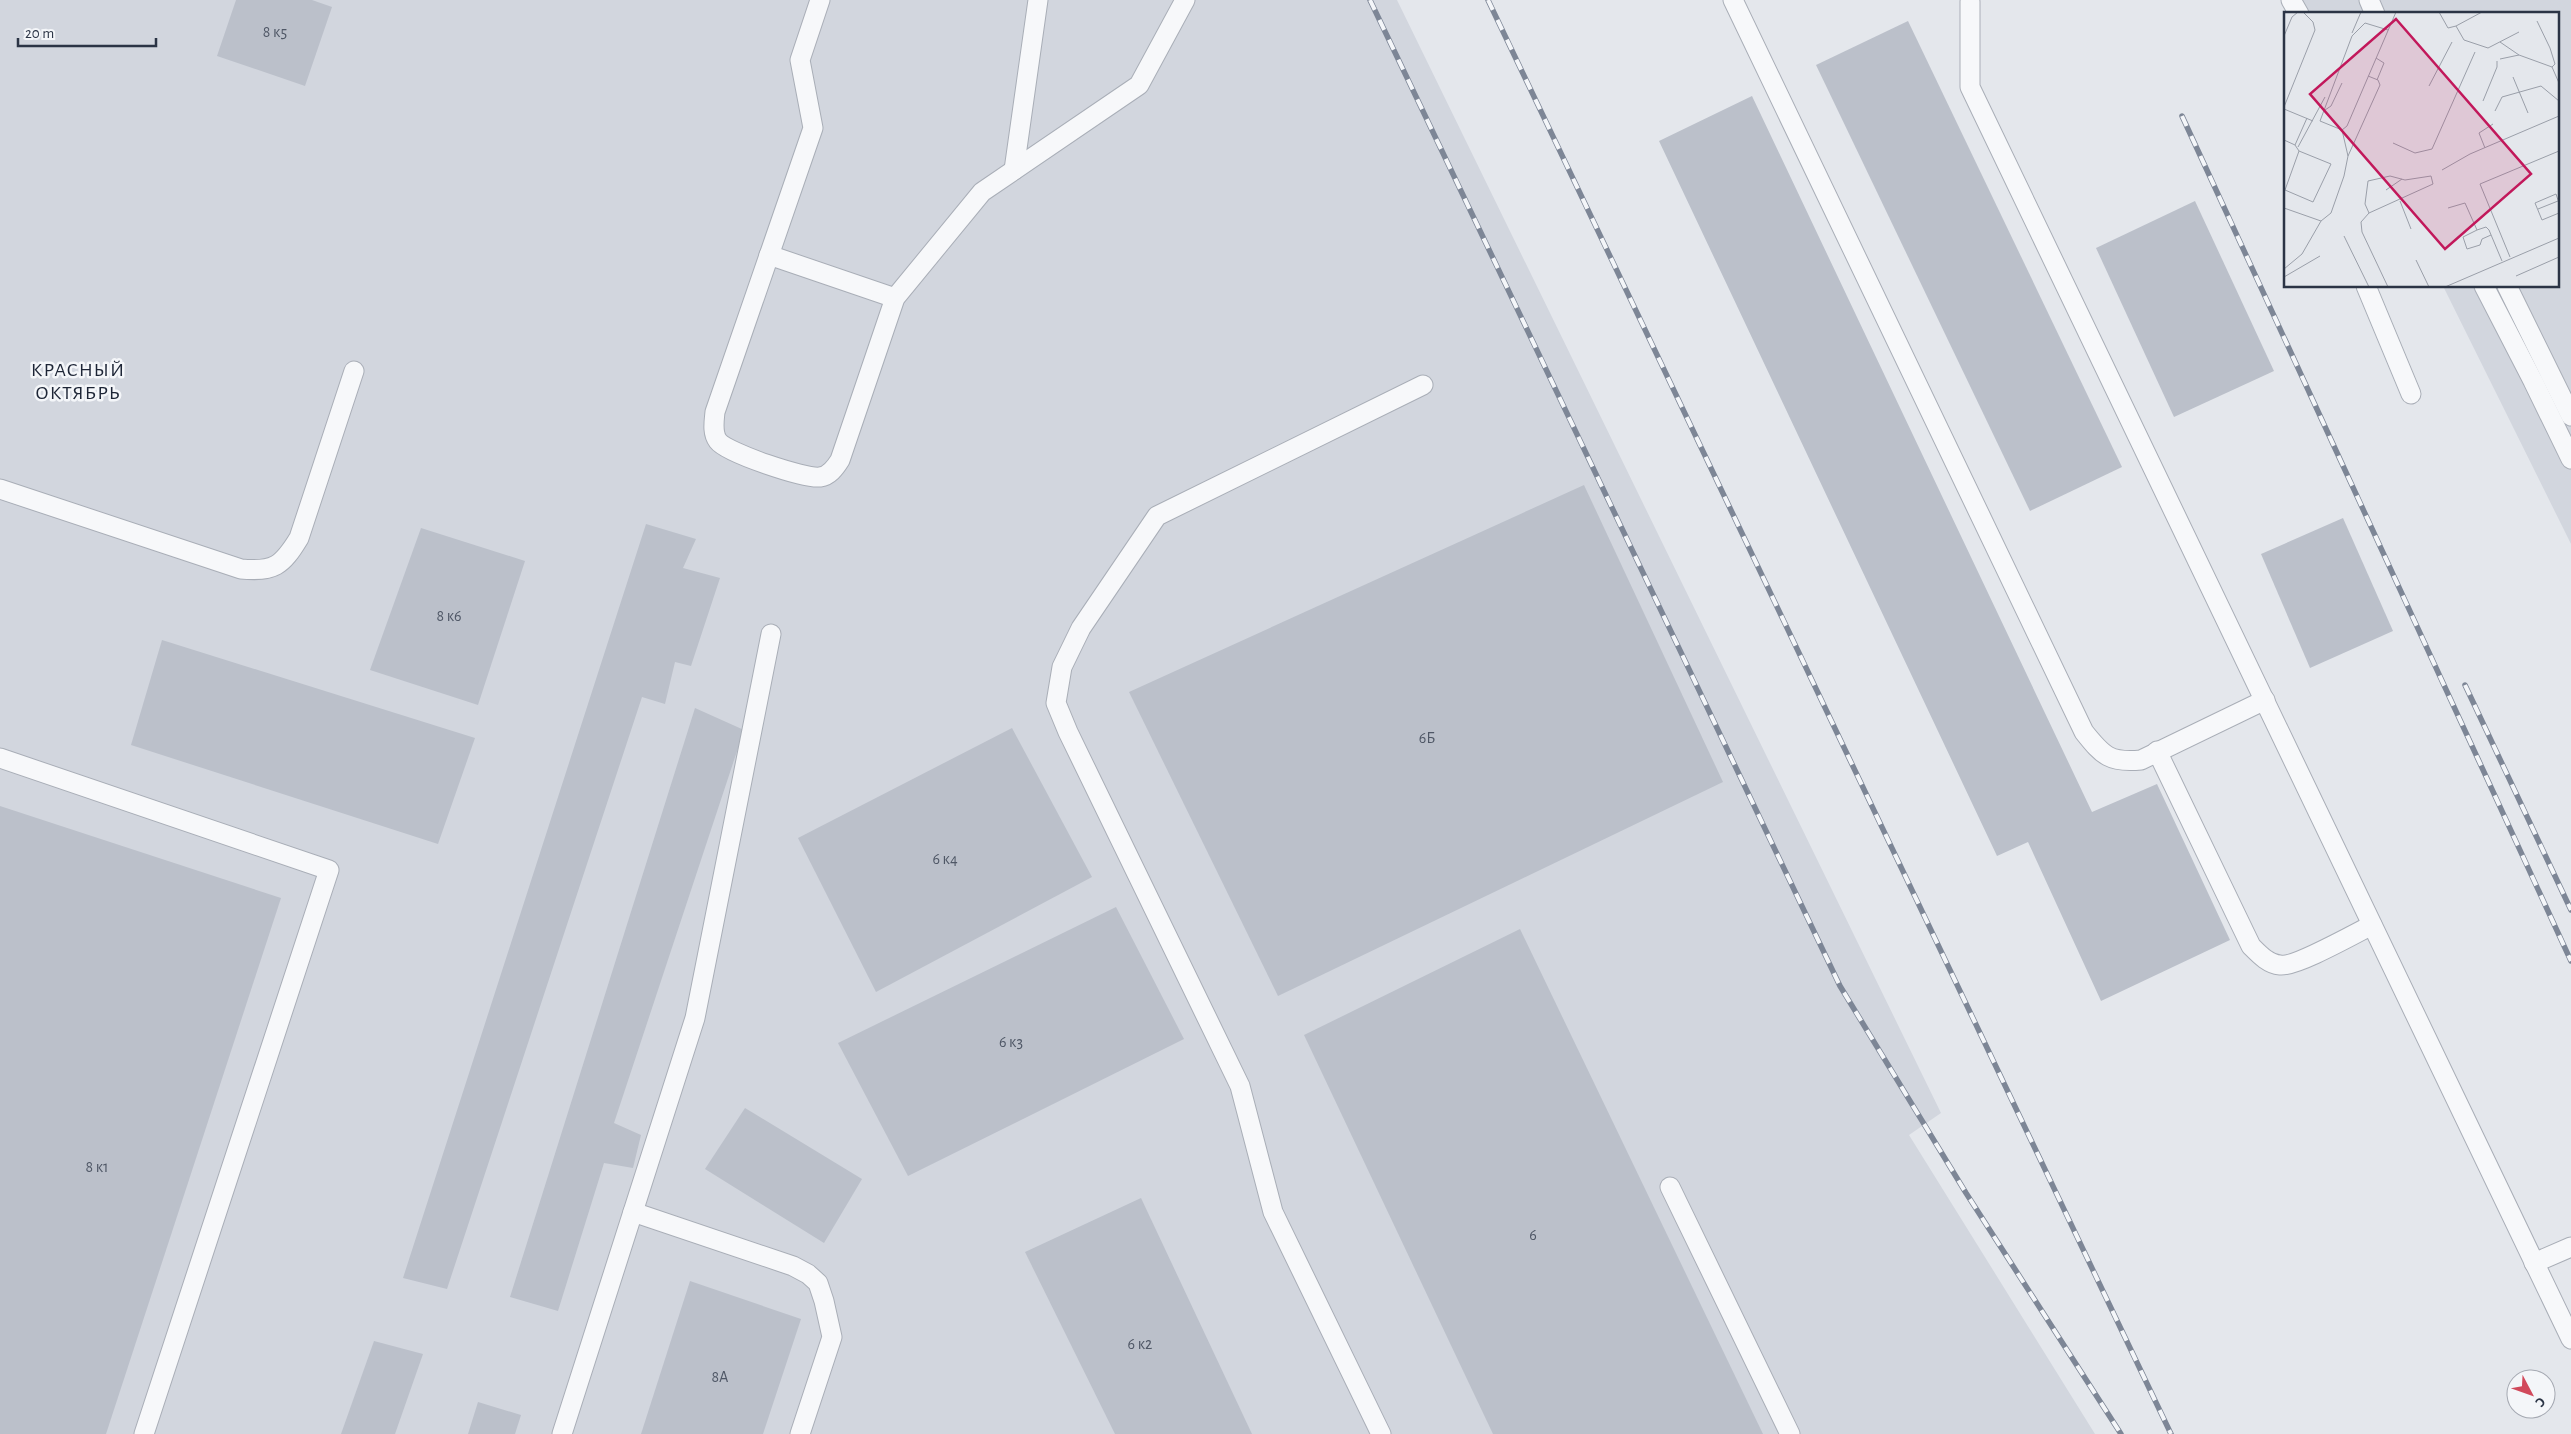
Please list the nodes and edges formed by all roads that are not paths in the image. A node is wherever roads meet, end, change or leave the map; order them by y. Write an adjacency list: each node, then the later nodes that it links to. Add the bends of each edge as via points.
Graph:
1 (820, 0): 9 (lane, via 800,60 813,128)
2 (1038, 0): 8 (lane)
3 (1185, 0): 8 (lane, via 1138,85)
4 (1733, 0): 22 (lane, via 2084,732 2099,750 2120,762 2141,760)
5 (2370, 0): 7 (lane)
6 (1970, 1): 21 (lane, via 1970,86)
7 (2374, 12)
8 (1014, 170): 13 (lane, via 982,192)
9 (769, 255): 13 (lane); 13 (lane, via 715,412 713,428 719,442 733,451 806,476 821,478 840,460)
10 (2367, 288): 16 (lane)
11 (2485, 288): 18 (lane)
12 (2509, 288): 17 (lane)
13 (895, 298)
14 (354, 372): 19 (lane, via 299,538 286,559 264,571 241,569)
15 (1423, 385): 33 (lane, via 1157,516 1081,628 1062,667 1056,703 1240,1086 1273,1212)
16 (2411, 394)
17 (2571, 416)
18 (2571, 459)
19 (0, 489)
20 (771, 634): 26 (lane, via 695,1018)
21 (2265, 700): 22 (lane); 24 (lane)
22 (2157, 751): 24 (lane, via 2251,946 2264,959 2281,966 2298,961)
23 (0, 758): 30 (lane, via 329,870)
24 (2372, 925): 28 (lane)
25 (1670, 1187): 34 (lane)
26 (632, 1212): 31 (lane); 32 (lane, via 793,1266 818,1284 832,1337)
27 (2571, 1247): 28 (lane)
28 (2534, 1263): 29 (lane)
29 (2571, 1340)
30 (144, 1434)
31 (562, 1434)
32 (800, 1434)
33 (1381, 1434)
34 (1790, 1434)

